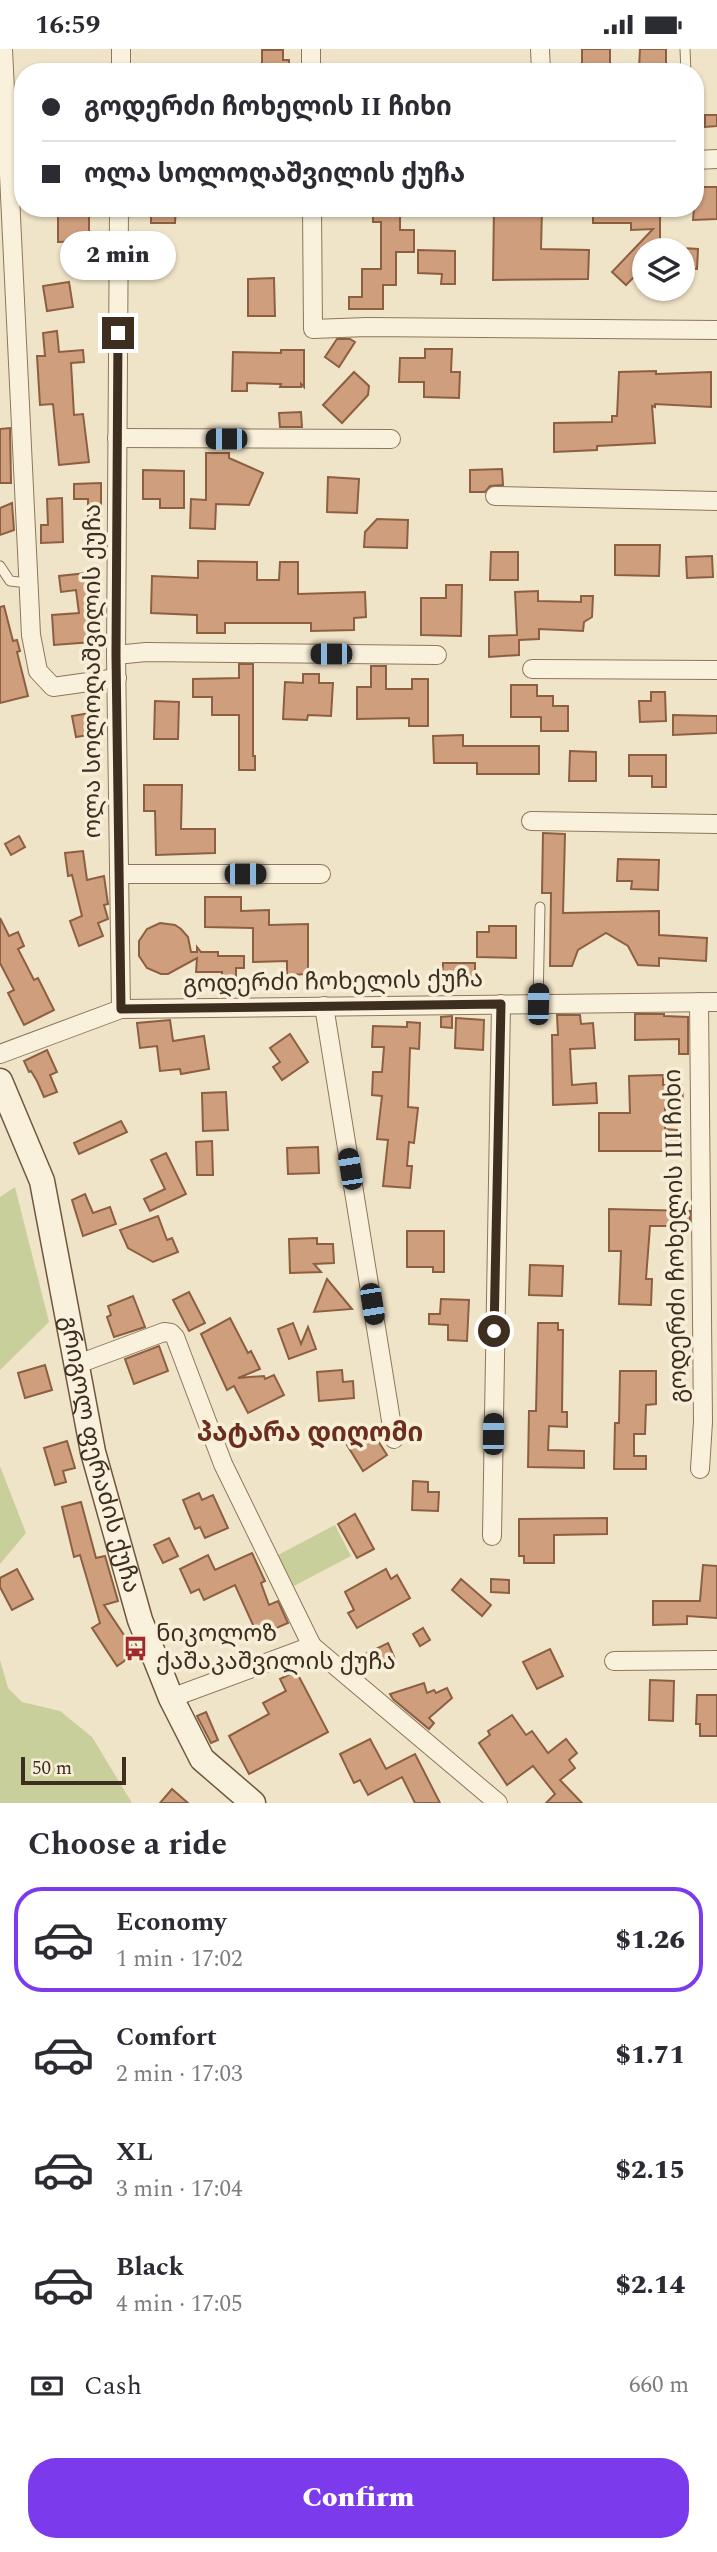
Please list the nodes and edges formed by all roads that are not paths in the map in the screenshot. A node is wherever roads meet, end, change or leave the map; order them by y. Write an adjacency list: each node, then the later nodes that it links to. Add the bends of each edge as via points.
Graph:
1 (3, 49): 10 (street)
2 (119, 217): 5 (street, ოლა სოლოღაშვილის ქუჩა)
3 (312, 217): 4 (street, via 313,329)
4 (717, 330)
5 (117, 438): 6 (street); 11 (street, ოლა სოლოღაშვილის ქუჩა)
6 (391, 439)
7 (495, 496): 8 (street)
8 (717, 501)
9 (0, 566): 10 (lane, via 10,581)
10 (29, 583): 15 (street, via 38,671 53,687)
11 (116, 655): 12 (street); 15 (street, ოლა სოლოღაშვილის ქუჩა)
12 (437, 655)
13 (532, 669): 14 (street)
14 (717, 670)
15 (117, 678): 18 (street, ოლა სოლოღაშვილის ქუჩა)
16 (531, 821): 17 (street)
17 (717, 824)
18 (119, 874): 19 (street); 26 (street, ოლა სოლოღაშვილის ქუჩა)
19 (321, 874)
20 (540, 907): 24 (lane)
21 (699, 1002): 22 (street, გოდერძი ჩოხელის ქუჩა); 24 (street, გოდერძი ჩოხელის ქუჩა); 31 (street, გოდერძი ჩოხელის III ჩიხი)
22 (717, 1002)
23 (501, 1004): 24 (street, გოდერძი ჩოხელის ქუჩა); 25 (street, გოდერძი ჩოხელის ქუჩა); 32 (street)
24 (538, 1004)
25 (324, 1006): 26 (street, გოდერძი ჩოხელის ქუჩა); 30 (street)
26 (121, 1009): 27 (street, გოდერძი ჩოხელის ქუჩა)
27 (0, 1055)
28 (0, 1081): 29 (street, გრიგოლ ფერაძის ქუჩა, via 41,1181)
29 (78, 1364): 33 (street, via 164,1332 175,1336 223,1464); 36 (street, გრიგოლ ფერაძის ქუჩა, via 93,1452 140,1620)
30 (394, 1439)
31 (700, 1468)
32 (492, 1537)
33 (312, 1646): 36 (street); 38 (street)
34 (717, 1660): 35 (street)
35 (614, 1661)
36 (171, 1699): 37 (street, გრიგოლ ფერაძის ქუჩა, via 202,1759)
37 (253, 1803)
38 (498, 1803)

